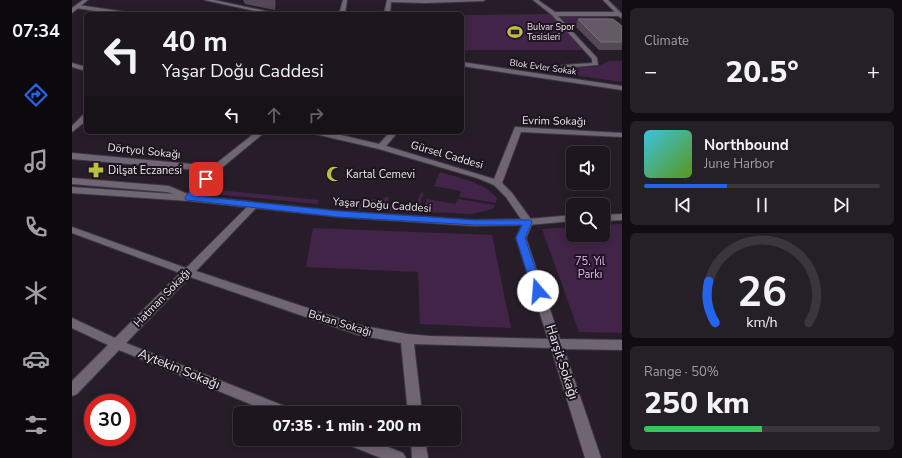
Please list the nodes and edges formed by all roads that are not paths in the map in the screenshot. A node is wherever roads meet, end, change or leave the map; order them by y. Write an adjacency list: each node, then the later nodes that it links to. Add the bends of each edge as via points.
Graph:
1 (86, 0): 8 (street)
2 (206, 0): 11 (street)
3 (345, 0): 12 (street)
4 (389, 0): 5 (street); 13 (street)
5 (483, 0)
6 (535, 0): 14 (street)
7 (605, 0): 15 (street)
8 (78, 7): 9 (street); 10 (street)
9 (72, 12)
10 (112, 12)
11 (266, 12)
12 (342, 12)
13 (387, 12)
14 (554, 14): 15 (street); 18 (street, via 596,59 596,64 593,65)
15 (620, 16)
16 (464, 64): 20 (street, Blok Evler Sokak)
17 (72, 65): 19 (street)
18 (562, 67)
19 (84, 68)
20 (622, 88)
21 (84, 119): 22 (street)
22 (72, 130)
23 (259, 134): 29 (street)
24 (326, 134): 27 (street, Gürsel Caddesi)
25 (392, 134): 27 (street)
26 (622, 135): 31 (street, Evrim Sokağı, via 518,129)
27 (381, 147): 31 (street, Gürsel Caddesi)
28 (72, 156): 29 (street, Dörtyol Sokağı)
29 (215, 169): 33 (street)
30 (72, 181): 33 (street, Yaşar Doğu Caddesi, via 169,189)
31 (497, 183): 38 (street, Gürsel Caddesi)
32 (72, 190): 33 (street, Yaşar Doğu Caddesi)
33 (189, 198): 34 (street, Yaşar Doğu Caddesi)
34 (253, 206): 38 (street, Yaşar Doğu Caddesi, via 475,223); 40 (street, Hatman Sokağı)
35 (622, 217): 36 (street)
36 (610, 218)
37 (566, 219): 38 (street, Yaşar Doğu Caddesi)
38 (528, 222): 44 (street, Harşit Sokağı, via 521,238)
39 (72, 230): 40 (street, Botan Sokağı)
40 (187, 272): 42 (street, Botan Sokağı, via 358,330); 43 (street, Hatman Sokağı)
41 (72, 323): 43 (street, Aytekin Sokağı)
42 (407, 339): 44 (street, Botan Sokağı); 48 (street)
43 (117, 344): 46 (street, Hatman Sokağı); 47 (street, Aytekin Sokağı)
44 (556, 344): 45 (street, Botan Sokağı); 53 (street, Harşit Sokağı)
45 (622, 345)
46 (72, 390)
47 (270, 406)
48 (414, 406)
49 (368, 446): 51 (street)
50 (419, 446): 52 (street)
51 (398, 458)
52 (420, 458)
53 (593, 458)

